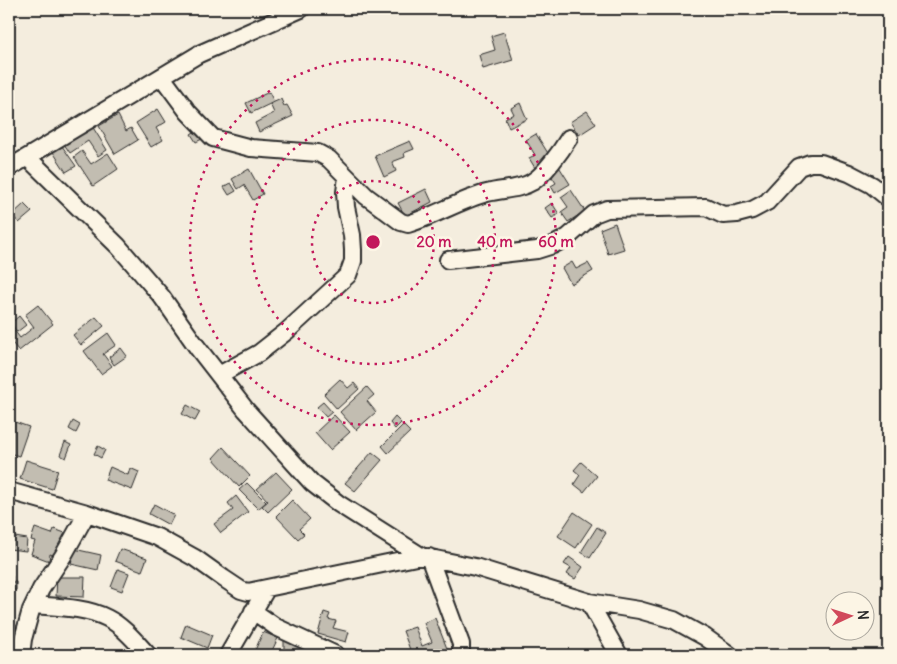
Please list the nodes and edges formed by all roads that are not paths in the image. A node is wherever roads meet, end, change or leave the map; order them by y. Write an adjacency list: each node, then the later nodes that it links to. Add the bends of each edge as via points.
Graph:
1 (300, 9): 2 (street, via 199,54)
2 (162, 77): 4 (street); 6 (street, via 188,112 213,138 251,148 318,153 329,159)
3 (569, 138): 6 (street, via 559,154 526,186 487,193 408,224 373,202)
4 (28, 158): 5 (street); 9 (street, via 118,246 162,297)
5 (9, 168)
6 (347, 178): 9 (street, via 346,207 353,250 348,275 259,353)
7 (888, 198): 8 (street, via 872,185 848,173 810,162 798,167 766,202 752,210 722,215 706,207 607,209 594,214 568,238 553,245 537,250)
8 (448, 260)
9 (218, 375): 12 (street, via 312,483 339,504)
10 (9, 491): 11 (street)
11 (87, 513): 13 (street, via 157,537 195,558 241,590 248,592); 15 (street)
12 (425, 557): 13 (street); 14 (street, via 475,567); 21 (street, via 461,644)
13 (268, 588): 16 (street)
14 (589, 602): 22 (street); 23 (street, via 640,610 674,620)
15 (34, 604): 17 (street); 18 (street, via 86,611 107,618)
16 (253, 611): 19 (street); 20 (street, via 276,627)
17 (21, 655)
18 (148, 655)
19 (228, 655)
20 (336, 655)
21 (460, 655)
22 (619, 655)
23 (730, 655)

